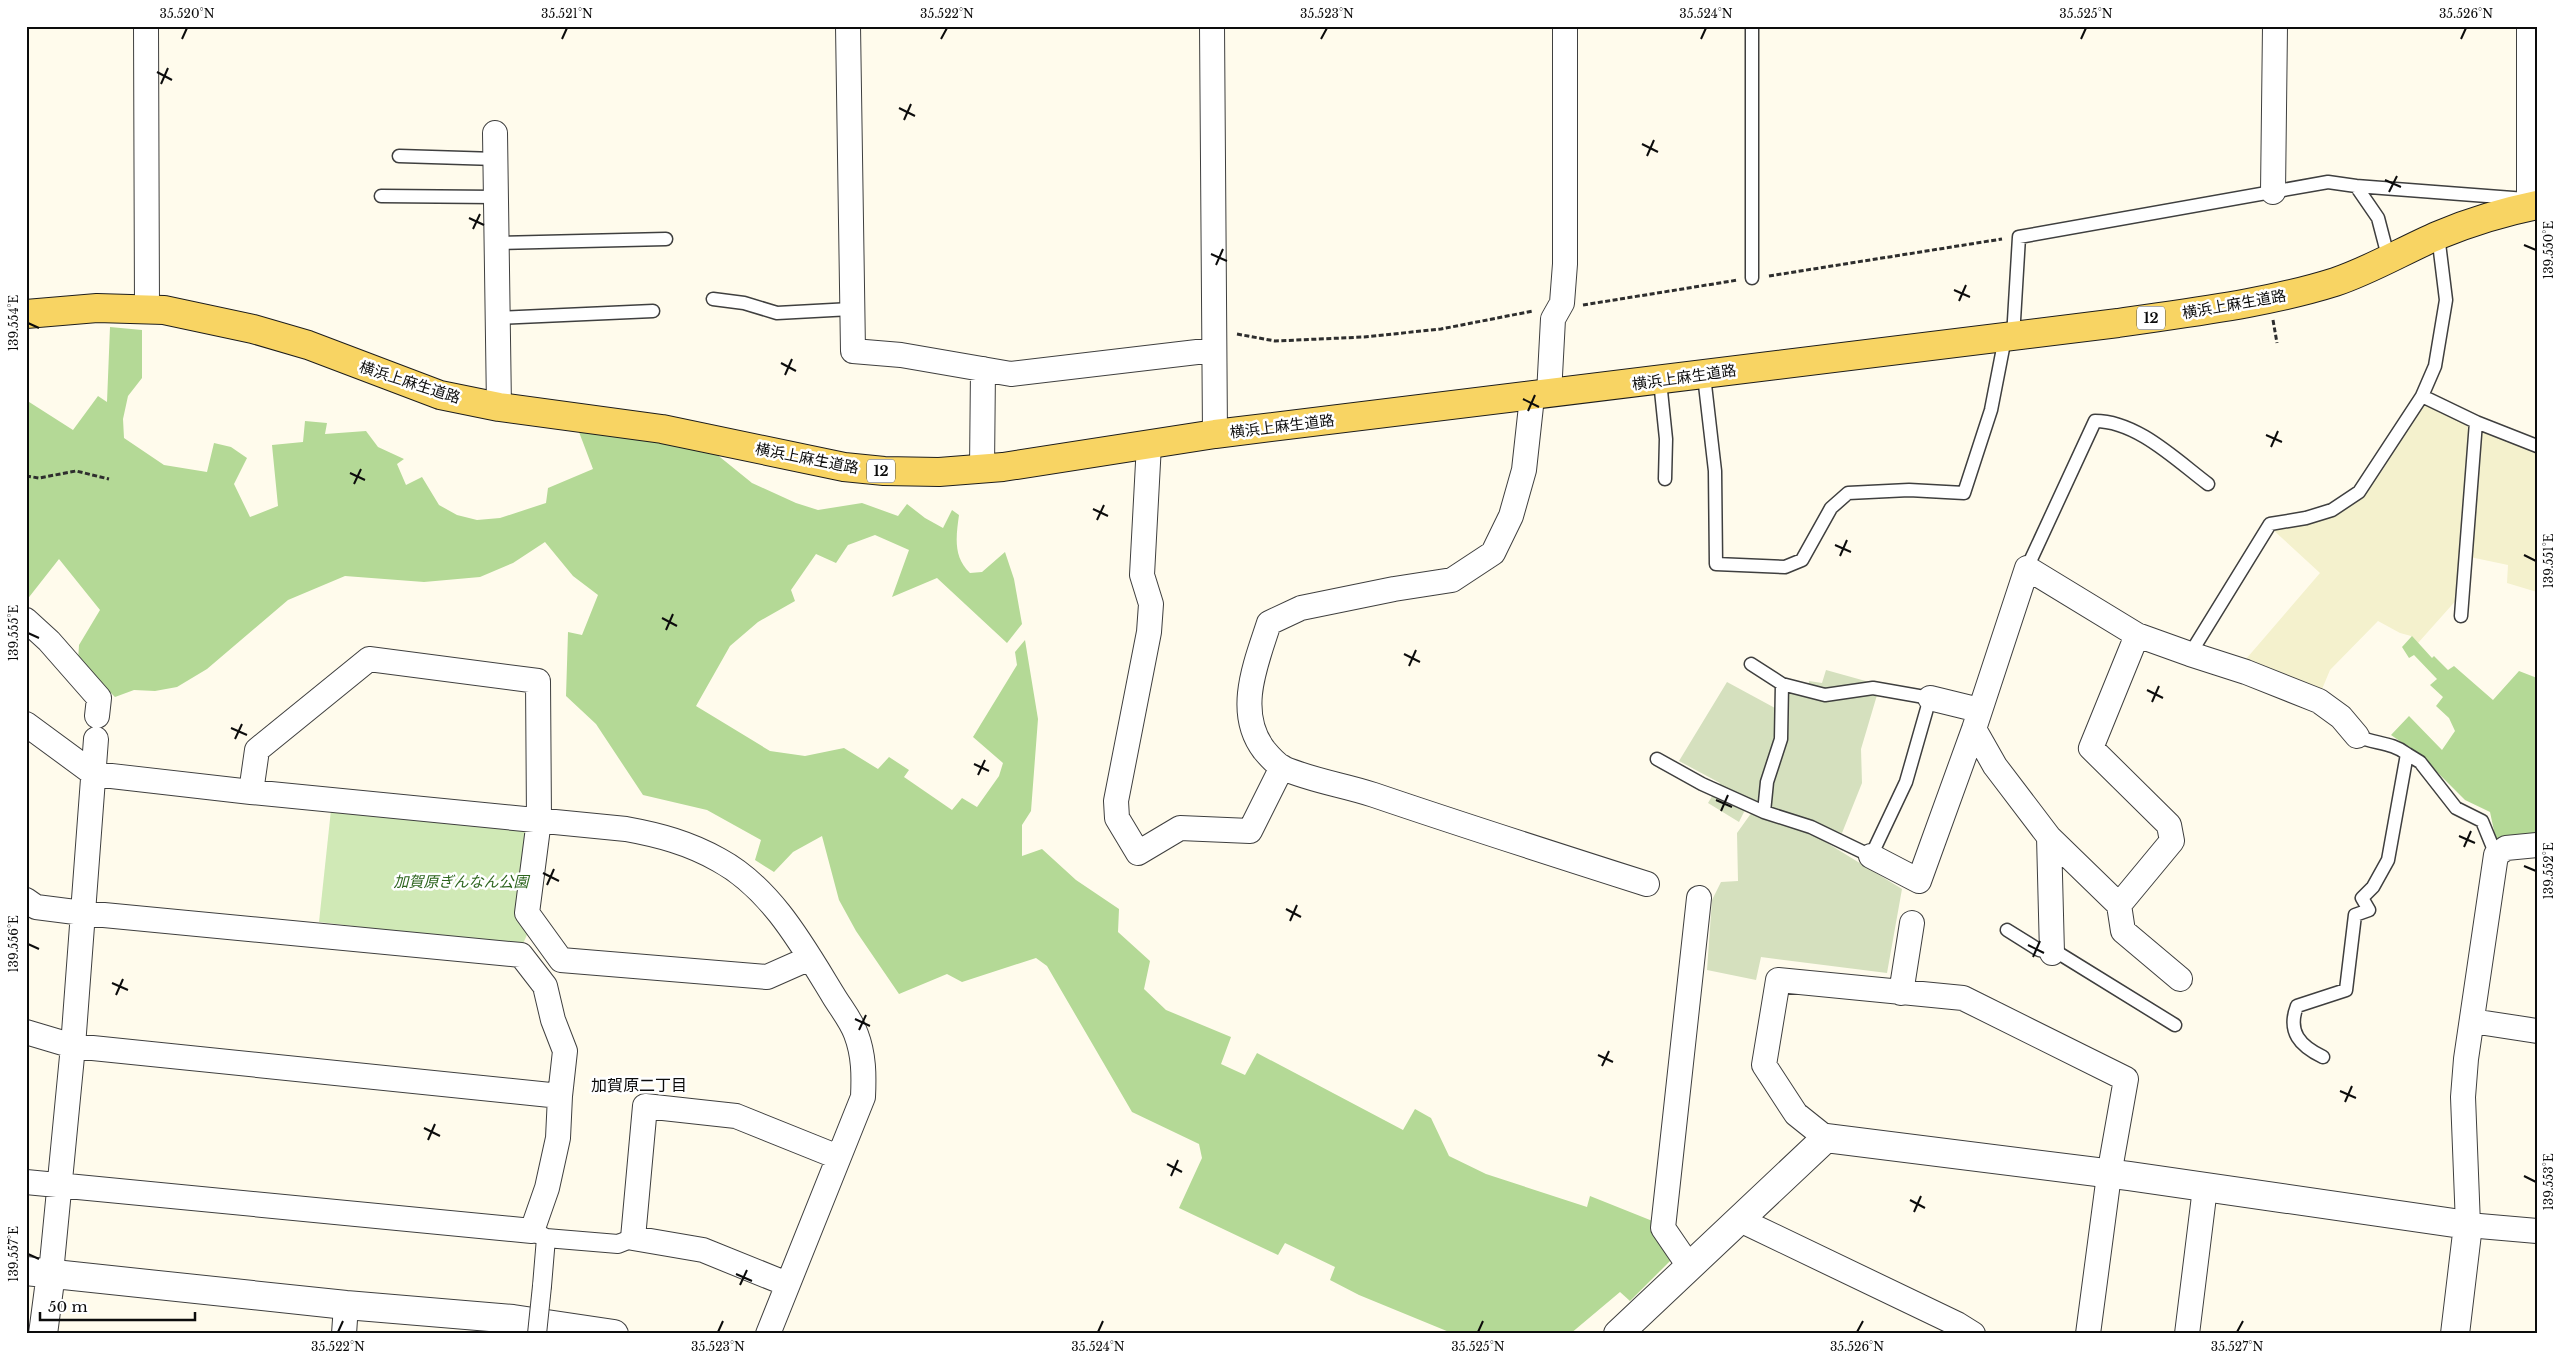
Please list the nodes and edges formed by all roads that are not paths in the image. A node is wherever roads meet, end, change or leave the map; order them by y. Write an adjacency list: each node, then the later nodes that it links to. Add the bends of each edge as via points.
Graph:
1 (146, 26): 22 (street)
2 (848, 26): 23 (street)
3 (1212, 26): 28 (street)
4 (1565, 26): 32 (street, via 1565,264 1562,302 1553,318)
5 (1752, 26): 20 (lane)
6 (2275, 26): 12 (street)
7 (2529, 26): 15 (street)
8 (496, 134): 10 (street)
9 (399, 156): 10 (lane)
10 (496, 159): 14 (street)
11 (2356, 186): 12 (lane, via 2328,182); 15 (lane); 19 (lane, via 2378,218)
12 (2273, 192): 27 (lane, via 2019,237)
13 (382, 196): 14 (lane)
14 (496, 197): 18 (street)
15 (2531, 204): 16 (main road, 横浜上麻生道路 / 12)
16 (2438, 235): 19 (main road, 横浜上麻生道路 / 12); 33 (lane, via 2446,300 2435,366)
17 (666, 239): 18 (lane)
18 (497, 243): 26 (street)
19 (2389, 260): 27 (main road, 横浜上麻生道路 / 12, via 2336,281 2266,300)
20 (1752, 278)
21 (713, 299): 23 (lane, via 744,303 777,313)
22 (147, 309): 25 (main road, 横浜上麻生道路 / 12, via 97,308); 34 (main road, 横浜上麻生道路 / 12, via 253,328 308,345 440,395)
23 (851, 309): 29 (street, via 853,351 902,355)
24 (653, 311): 26 (lane)
25 (26, 314)
26 (498, 318): 34 (street)
27 (2009, 337): 30 (main road, 横浜上麻生道路 / 12); 30 (lane, via 1991,410 1964,493 1909,490 1848,493 1831,508 1802,560 1785,567 1716,564 1715,471)
28 (1214, 340): 29 (street, via 1011,374); 36 (street)
29 (983, 369): 39 (street)
30 (1704, 376): 31 (main road, 横浜上麻生道路 / 12)
31 (1660, 381): 32 (main road, 横浜上麻生道路 / 12); 40 (lane, via 1666,439)
32 (1540, 395): 36 (main road, 横浜上麻生道路 / 12); 57 (street, via 1511,516 1493,554 1452,580 1301,608 1269,623 1253,671 1249,704 1252,728 1264,749)
33 (2422, 396): 35 (lane); 46 (lane, via 2359,492 2332,510 2270,524)
34 (500, 407): 39 (main road, 横浜上麻生道路 / 12, via 662,428 844,467 912,472)
35 (2476, 422): 38 (lane); 43 (lane)
36 (1215, 434): 37 (main road, 横浜上麻生道路 / 12)
37 (1149, 444): 39 (main road, 横浜上麻生道路 / 12); 57 (street, via 1142,575 1151,604 1149,632 1118,793 1117,818 1138,853 1180,828 1250,830)
38 (2537, 446)
39 (982, 468)
40 (1665, 480)
41 (2208, 484): 42 (lane, via 2132,428 2112,421 2095,421)
42 (2027, 568): 45 (street); 51 (street)
43 (2461, 616)
44 (26, 620): 50 (street, via 49,640 99,698)
45 (2137, 634): 46 (street); 69 (street, via 2092,748 2170,825 2172,840)
46 (2190, 654): 53 (street, via 2319,701 2341,717)
47 (1751, 664): 48 (lane)
48 (1782, 684): 49 (lane, via 1825,695 1873,688); 60 (lane, via 1780,739 1767,782)
49 (1930, 698): 51 (street); 65 (lane, via 1906,782)
50 (97, 716)
51 (1976, 719): 62 (street, via 1995,766); 65 (street, via 1919,881)
52 (26, 724): 58 (street)
53 (2358, 736): 55 (lane, via 2397,746)
54 (96, 739): 58 (street)
55 (2407, 754): 64 (lane, via 2420,762 2456,808 2482,822); 82 (lane, via 2388,860 2374,886 2362,898 2369,910 2355,915 2346,990 2297,1006 2292,1019 2297,1037 2307,1049)
56 (1657, 759): 60 (lane)
57 (1282, 767): 66 (street)
58 (94, 774): 59 (street); 70 (street)
59 (251, 792): 61 (street); 61 (street, via 257,750 368,659 538,681)
60 (1764, 812): 65 (lane, via 1811,827)
61 (539, 820): 74 (street, via 663,836 720,860 768,900); 74 (street, via 527,912 561,960 767,977)
62 (2049, 837): 69 (street); 73 (street)
63 (2537, 845): 64 (street, via 2506,848)
64 (2496, 855): 77 (street)
65 (1871, 856)
66 (1647, 884)
67 (1699, 898): 95 (street, via 1662,1228)
68 (26, 900): 70 (street, via 36,907)
69 (2120, 905): 75 (street, via 2123,931)
70 (83, 913): 81 (street); 83 (street, via 521,955 546,986 552,1020 565,1051)
71 (1912, 923): 76 (street)
72 (2007, 930): 73 (lane, via 2039,950)
73 (2052, 952): 78 (lane)
74 (810, 958): 85 (street, via 856,1032 865,1066 863,1097)
75 (2180, 979)
76 (1901, 992): 84 (street, via 1778,980 1764,1066 1796,1114); 86 (street, via 1963,998 2126,1079)
77 (2472, 1021): 79 (street); 91 (street, via 2462,1097)
78 (2175, 1025)
79 (2537, 1031)
80 (26, 1032): 81 (street)
81 (73, 1046): 83 (street); 88 (street)
82 (2323, 1057)
83 (560, 1096): 93 (street, via 558,1138)
84 (1826, 1138): 86 (street); 90 (street)
85 (838, 1157): 94 (street, via 736,1116 645,1106); 97 (street)
86 (2109, 1175): 89 (street); 99 (street)
87 (26, 1182): 88 (street)
88 (59, 1186): 93 (street); 96 (street)
89 (2205, 1188): 91 (street); 107 (street)
90 (1738, 1219): 95 (street); 106 (street)
91 (2468, 1225): 92 (street); 108 (street)
92 (2537, 1231)
93 (539, 1234): 94 (street, via 618,1244); 102 (street, bridge, via 542,1286)
94 (633, 1238): 97 (street, via 703,1250)
95 (1689, 1266): 105 (street)
96 (39, 1272): 98 (street); 100 (street)
97 (787, 1284): 104 (street)
98 (346, 1305): 101 (street); 103 (street, via 513,1319)
99 (2090, 1333)
100 (43, 1334)
101 (344, 1334)
102 (537, 1334)
103 (614, 1334)
104 (768, 1334)
105 (1618, 1334)
106 (1973, 1334)
107 (2188, 1334)
108 (2455, 1334)

